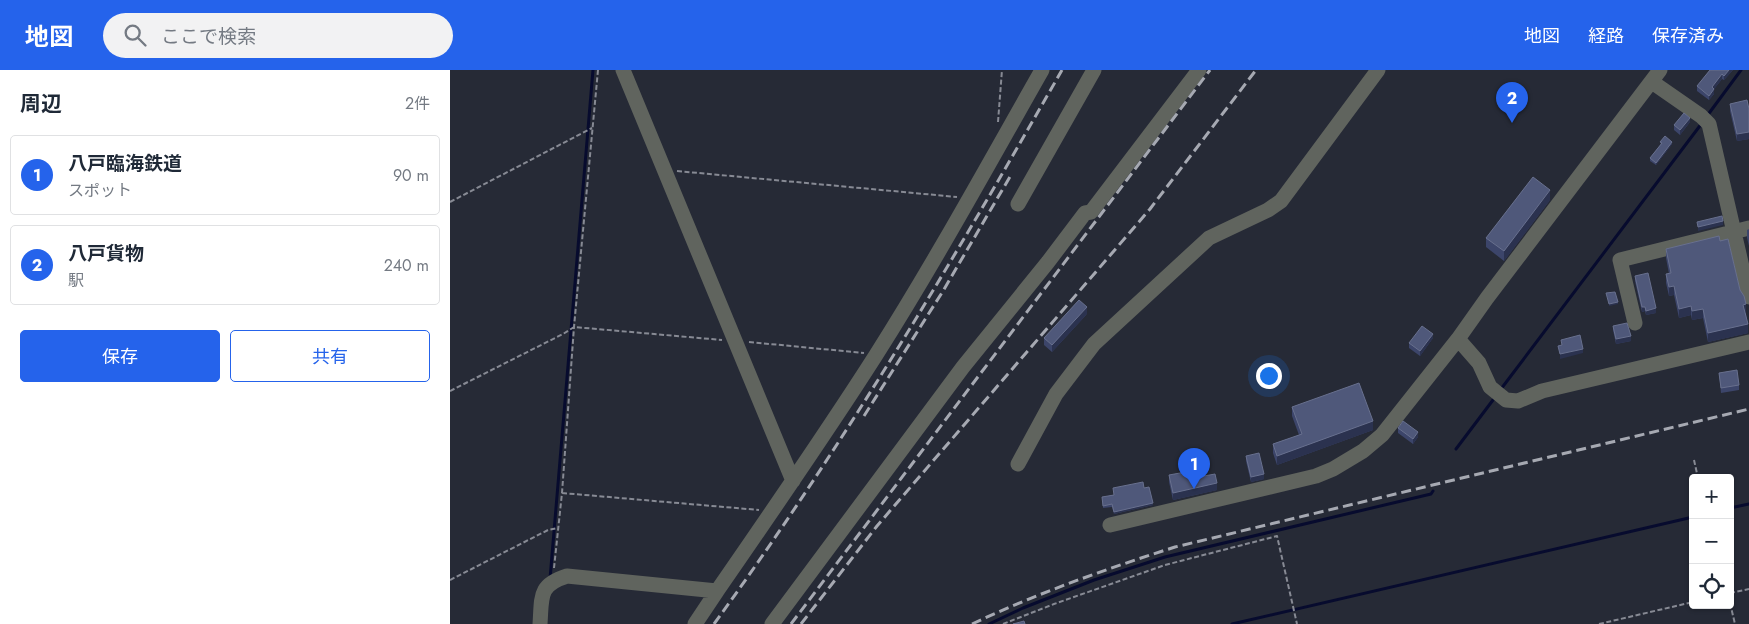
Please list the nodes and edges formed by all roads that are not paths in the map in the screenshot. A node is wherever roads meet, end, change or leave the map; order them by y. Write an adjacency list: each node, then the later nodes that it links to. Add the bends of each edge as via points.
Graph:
1 (623, 70): 15 (street)
2 (1042, 70): 15 (street, via 876,354)
3 (1094, 70): 7 (street)
4 (1199, 70): 20 (street, via 1091,212 1085,214 963,367)
5 (1378, 70): 14 (street, via 1281,202 1209,238 1094,344 1056,394)
6 (1656, 76): 9 (street, via 1709,124); 12 (street)
7 (1018, 204)
8 (1749, 228): 9 (street)
9 (1733, 232): 10 (street); 11 (street, via 1620,260)
10 (1749, 297)
11 (1635, 323)
12 (1458, 339): 13 (street, via 1479,363 1490,387 1506,400 1518,401 1542,391); 16 (street, via 1382,435 1334,469)
13 (1749, 342)
14 (1018, 464)
15 (793, 481): 17 (street)
16 (1110, 525)
17 (717, 591): 18 (street, via 567,576 553,580 544,588); 19 (street)
18 (540, 624)
19 (695, 624)
20 (772, 624)

